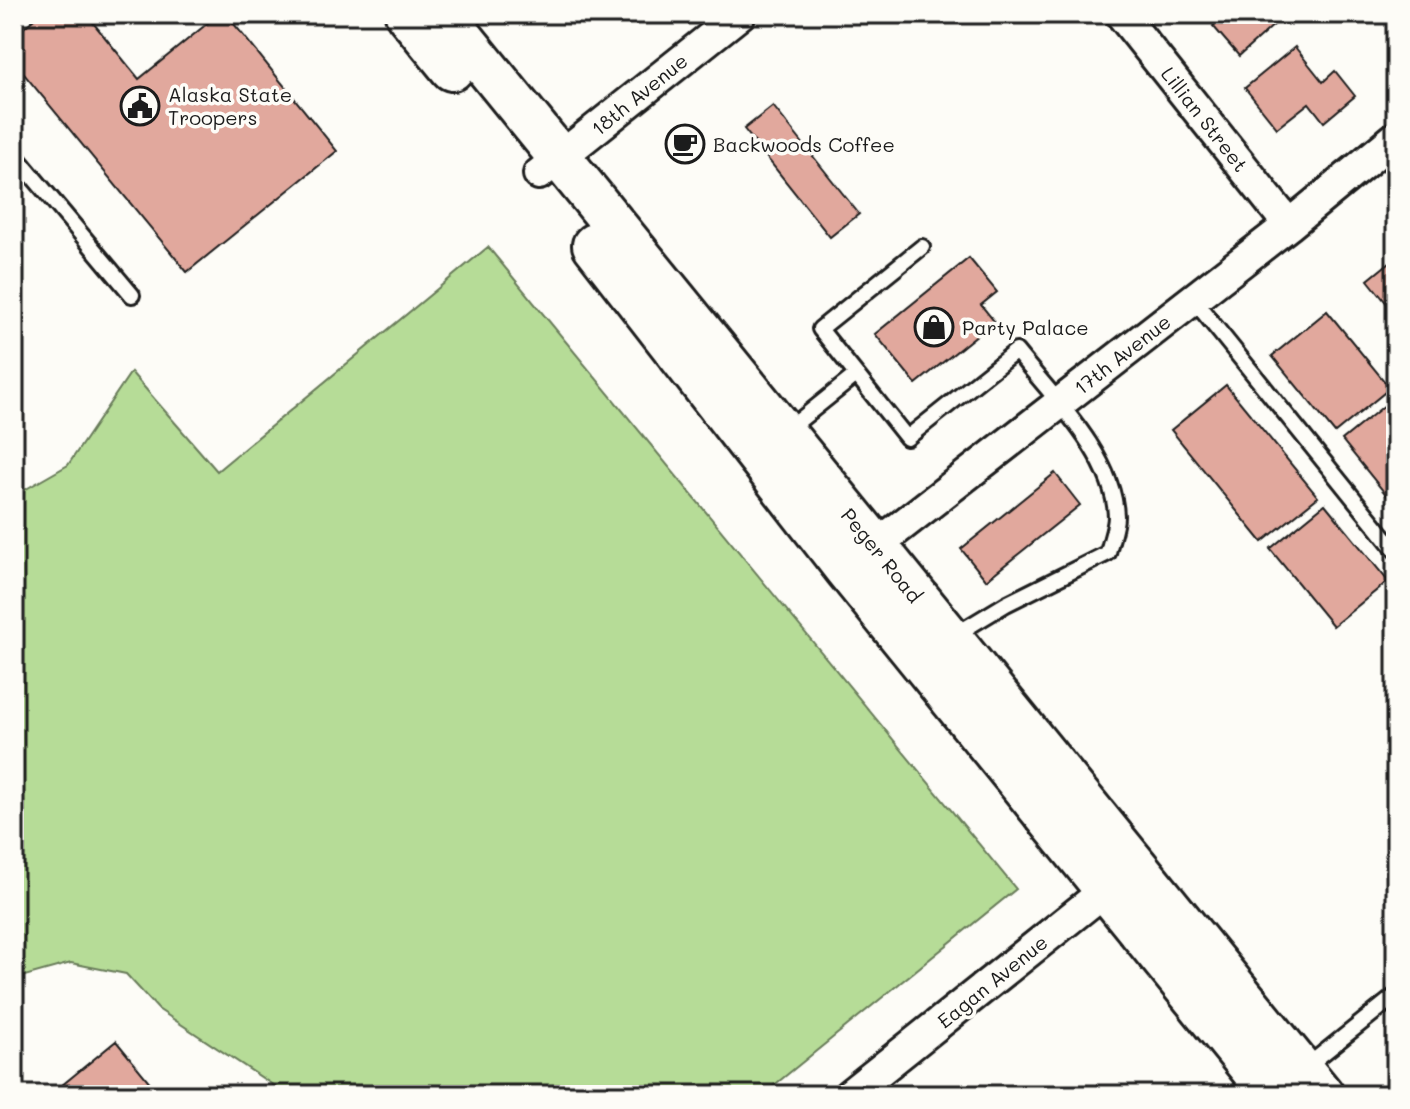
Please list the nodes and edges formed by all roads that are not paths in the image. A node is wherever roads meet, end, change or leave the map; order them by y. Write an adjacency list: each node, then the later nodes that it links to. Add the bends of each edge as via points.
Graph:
1 (407, 14): 7 (main road, Peger Road)
2 (443, 14): 7 (main road, Peger Road)
3 (740, 14): 7 (street, 18th Avenue)
4 (1121, 14): 8 (street, Lillian Street)
5 (1393, 145): 8 (street, 17th Avenue)
6 (14, 154): 10 (lane)
7 (549, 166): 14 (main road, Peger Road)
8 (1289, 225): 11 (street, 17th Avenue)
9 (922, 247): 12 (lane, via 820,329)
10 (132, 295)
11 (1193, 299): 13 (street, 17th Avenue); 15 (lane)
12 (856, 375): 13 (lane, via 907,438 1016,351); 14 (lane)
13 (1058, 404): 16 (street, 17th Avenue); 17 (lane, via 1092,447 1109,481 1116,518 1108,553)
14 (770, 444): 16 (main road, Peger Road)
15 (1396, 551)
16 (860, 558): 17 (main road, Peger Road); 18 (main road, Peger Road)
17 (950, 639): 18 (main road, Peger Road)
18 (1120, 879): 20 (main road, Peger Road); 21 (street, Eagan Avenue)
19 (1396, 995): 20 (lane)
20 (1299, 1087)
21 (849, 1095)

